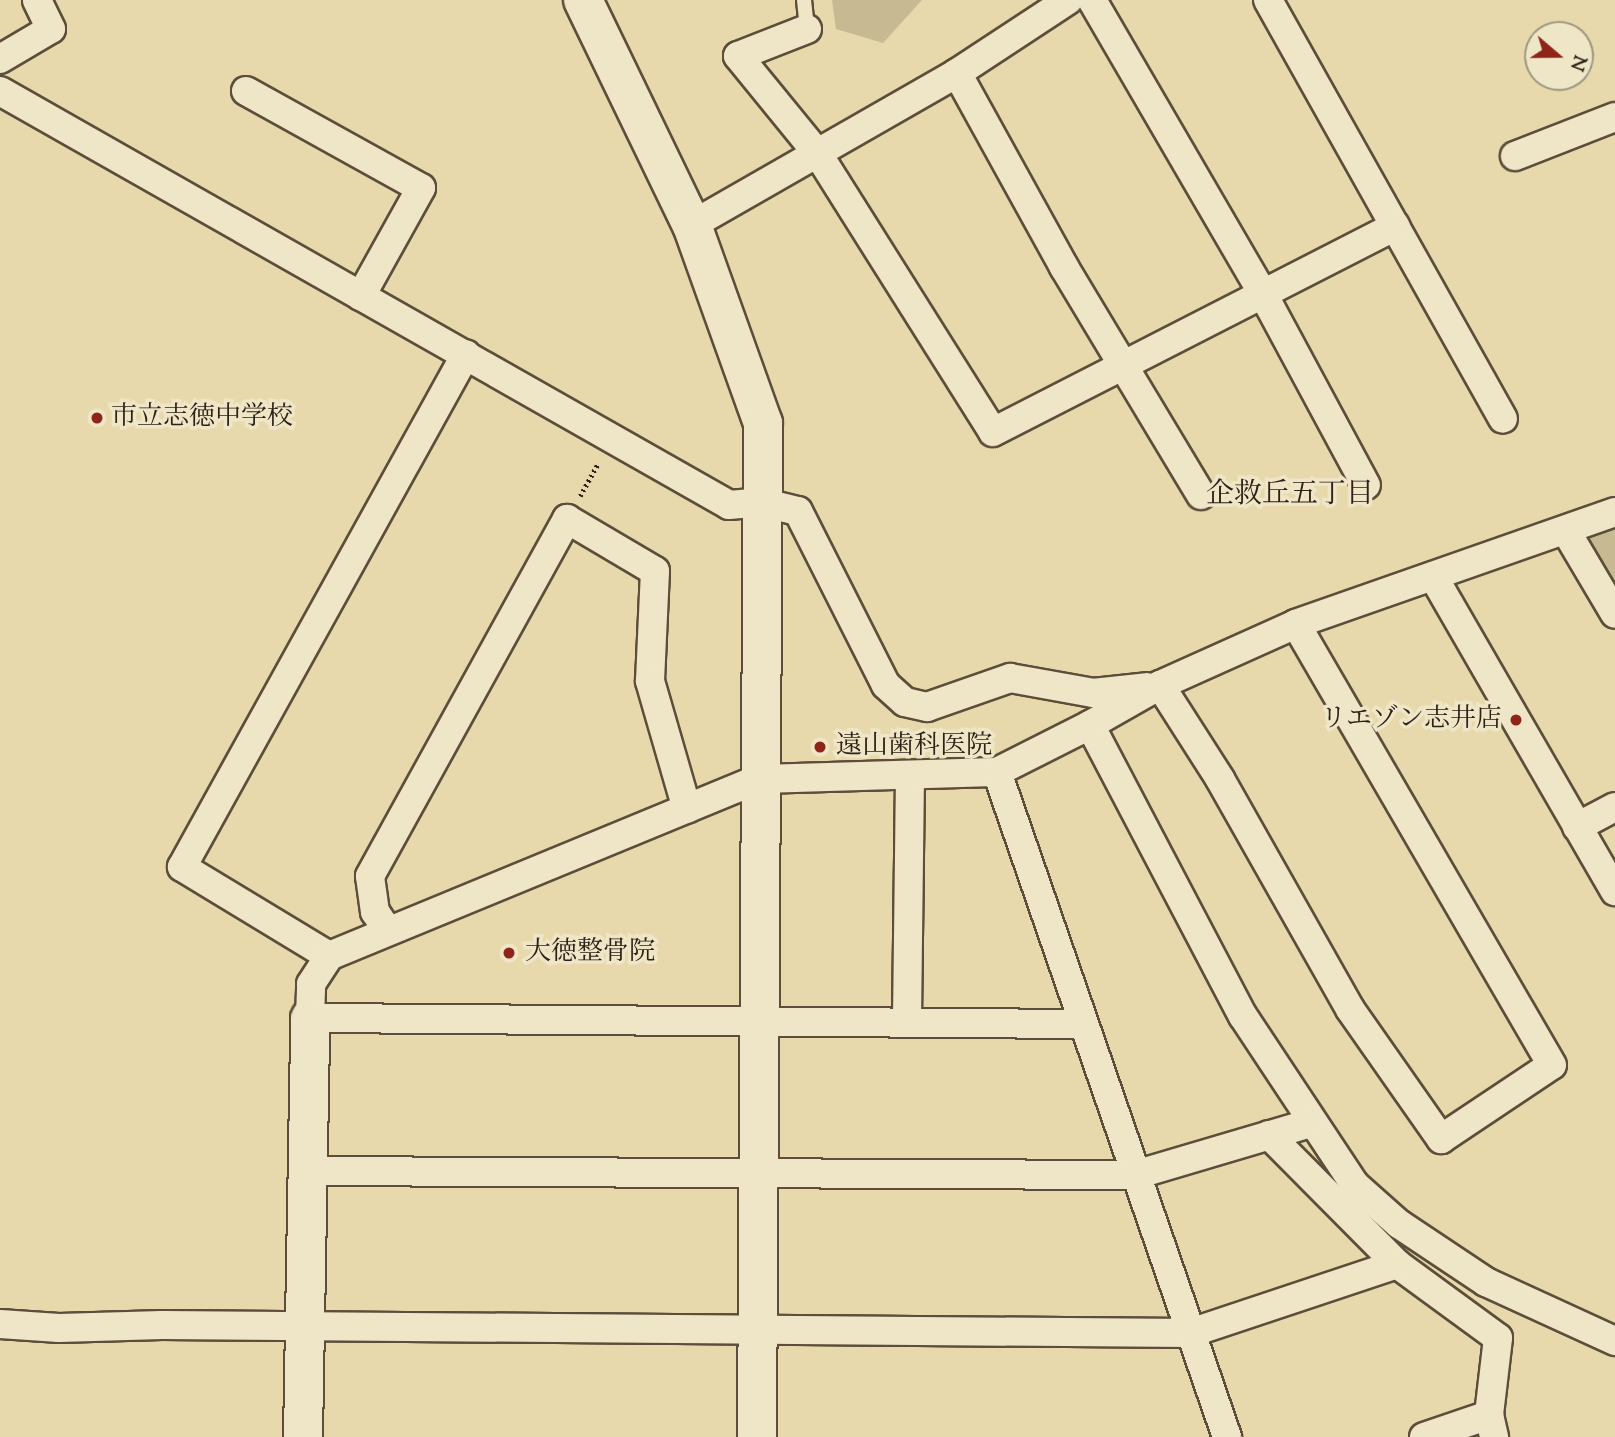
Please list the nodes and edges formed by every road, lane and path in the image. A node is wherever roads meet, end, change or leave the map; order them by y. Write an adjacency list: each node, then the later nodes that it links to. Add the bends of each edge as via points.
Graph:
1 (37, 0): 8 (street, via 51,29)
2 (583, 0): 15 (street)
3 (804, 0): 7 (lane)
4 (1068, 0): 9 (street)
5 (1092, 0): 17 (street)
6 (1268, 0): 16 (street)
7 (807, 29): 13 (street, via 737,57)
8 (0, 58)
9 (957, 72): 13 (street); 20 (street)
10 (0, 91): 18 (street)
11 (246, 91): 18 (street, via 421,188)
12 (1615, 117): 14 (street)
13 (818, 154): 15 (street); 20 (street, via 993,432)
14 (1515, 156)
15 (692, 225): 25 (street, via 762,423)
16 (1395, 226): 17 (street); 21 (street)
17 (1264, 294): 20 (street); 23 (street)
18 (361, 296): 19 (street)
19 (466, 354): 22 (street); 42 (street, via 182,867)
20 (1123, 367): 24 (street)
21 (1503, 418)
22 (613, 439): 25 (street, via 729,505); 27 (path)
23 (1366, 485)
24 (1201, 495)
25 (761, 502): 32 (street, via 797,511 886,685 905,702 927,707 1010,678 1093,693); 36 (street)
26 (1615, 512): 28 (street)
27 (567, 519): 38 (street, via 655,571 650,681); 41 (street, via 370,876 375,912)
28 (1566, 530): 29 (street); 30 (street)
29 (1433, 576): 31 (street); 39 (street)
30 (1615, 614)
31 (1296, 624): 32 (street); 32 (street, via 1552,1065 1441,1139 1350,1009 1220,779)
32 (1160, 685): 33 (street)
33 (1090, 724): 34 (street); 47 (street, via 1243,1016)
34 (997, 772): 35 (street); 46 (street)
35 (909, 777): 36 (street); 45 (street)
36 (760, 779): 38 (street); 44 (street)
37 (1615, 807): 39 (street)
38 (687, 809): 41 (street)
39 (1577, 828): 40 (street)
40 (1615, 891)
41 (388, 931): 42 (street)
42 (329, 956): 43 (street, via 311,984)
43 (310, 1018): 44 (street); 50 (street)
44 (759, 1019): 45 (street); 49 (street)
45 (907, 1020): 46 (street)
46 (1081, 1024): 51 (street)
47 (1310, 1123): 48 (street); 57 (street, via 1355,1185 1399,1224 1510,1297)
48 (1269, 1135): 51 (street); 52 (street)
49 (761, 1170): 50 (street); 51 (street); 55 (street)
50 (308, 1171): 54 (street)
51 (1135, 1175): 56 (street)
52 (1397, 1264): 56 (street); 58 (street, via 1498,1338)
53 (0, 1324): 54 (street)
54 (303, 1328): 55 (street); 59 (street)
55 (760, 1332): 56 (street); 60 (street)
56 (1190, 1332): 61 (street)
57 (1615, 1341)
58 (1492, 1426): 62 (street)
59 (303, 1437)
60 (757, 1437)
61 (1227, 1437)
62 (1424, 1437)

